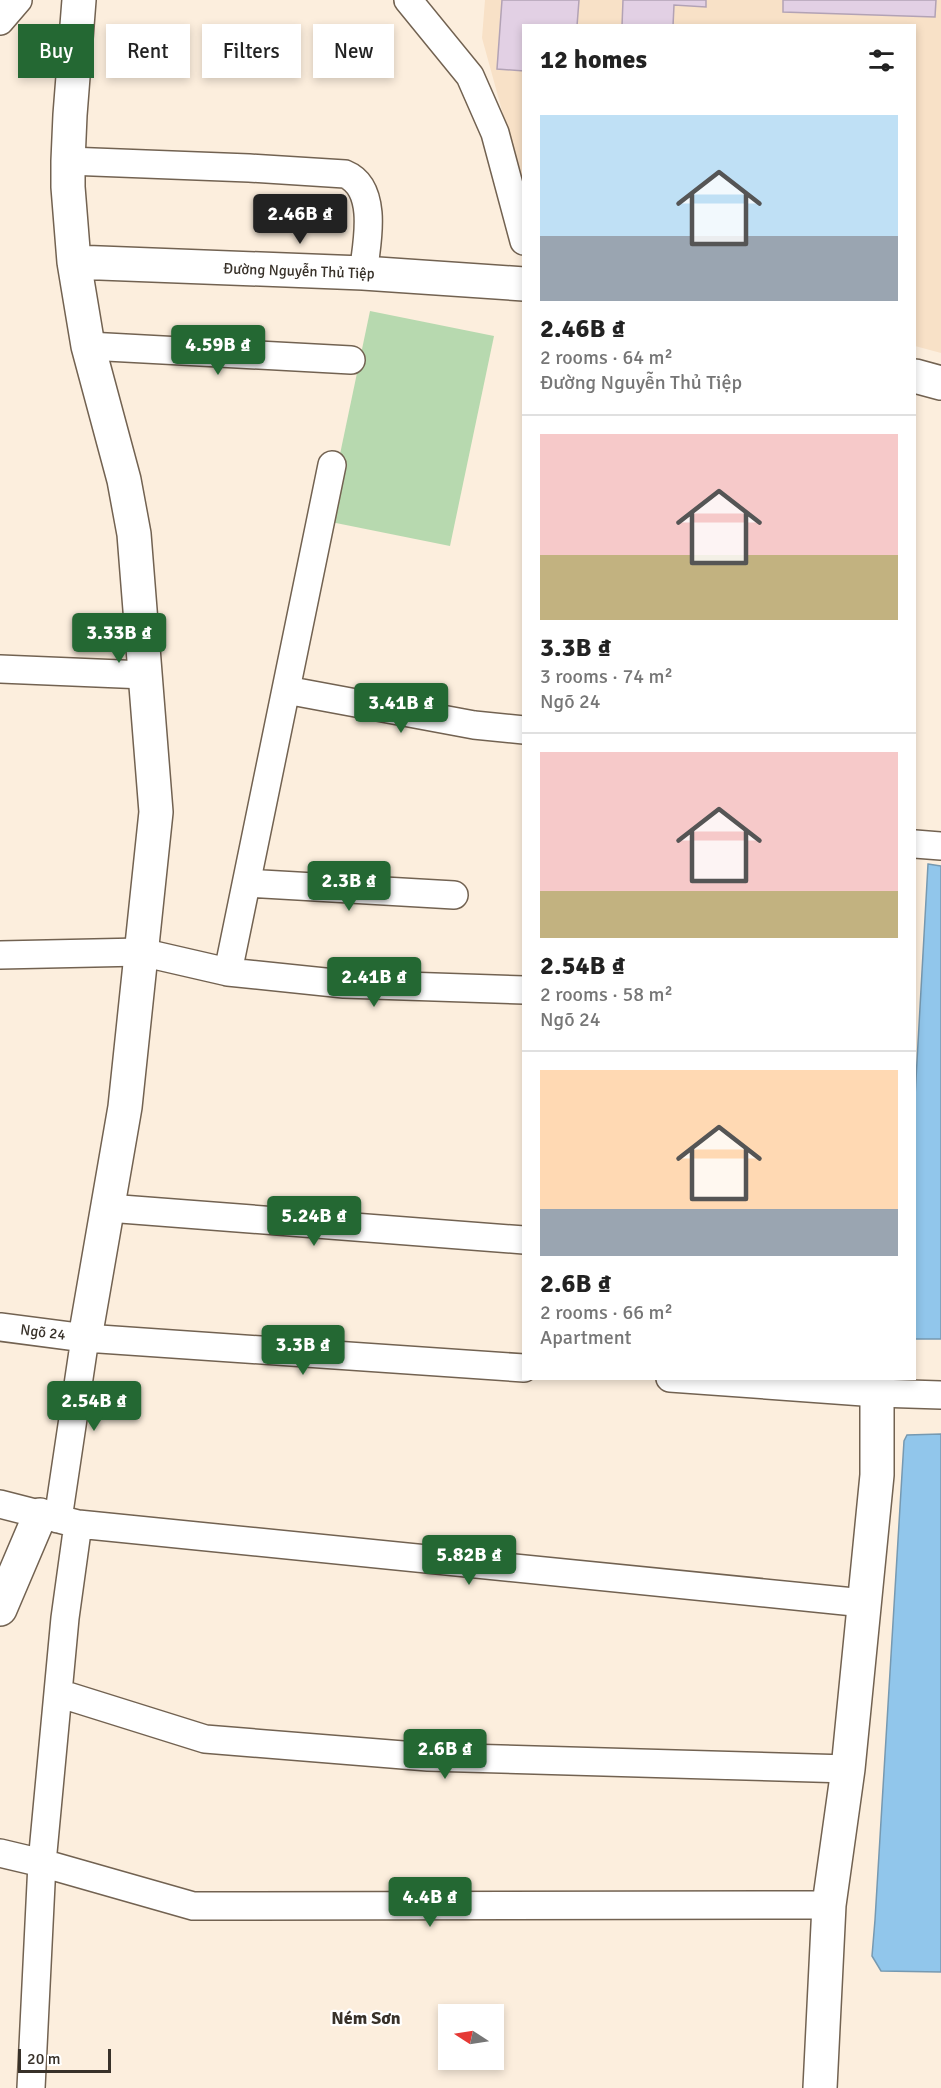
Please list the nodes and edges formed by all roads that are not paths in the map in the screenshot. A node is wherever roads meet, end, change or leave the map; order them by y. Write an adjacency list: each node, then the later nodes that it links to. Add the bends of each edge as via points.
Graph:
1 (18, 0): 4 (street)
2 (79, 0): 5 (street)
3 (408, 0): 6 (street, via 470,76 495,133)
4 (0, 21)
5 (68, 161): 7 (street); 8 (street, via 345,174 362,186 365,197 368,239)
6 (522, 234)
7 (74, 262): 8 (street, Đường Nguyễn Thủ Tiệp); 10 (street)
8 (363, 273): 9 (street, Đường Nguyễn Thủ Tiệp)
9 (522, 284)
10 (88, 346): 11 (street); 16 (street, via 124,480 134,534)
11 (351, 360)
12 (916, 376): 13 (street)
13 (941, 383)
14 (332, 465): 17 (street)
15 (0, 669): 16 (street)
16 (145, 675): 23 (street, via 156,812)
17 (286, 690): 18 (street, via 474,725); 21 (street)
18 (522, 730)
19 (916, 844): 20 (street)
20 (941, 846)
21 (247, 883): 22 (street); 25 (street)
22 (454, 895)
23 (141, 952): 24 (street); 25 (street); 27 (street, via 125,1107)
24 (0, 955)
25 (228, 972): 26 (street, via 344,984)
26 (522, 990)
27 (108, 1208): 28 (street); 30 (street)
28 (522, 1240)
29 (0, 1327): 30 (street, Ngõ 24)
30 (86, 1338): 31 (street, Ngõ 24); 36 (street)
31 (522, 1368)
32 (722, 1380): 33 (street)
33 (877, 1386): 34 (street); 37 (street, via 877,1475)
34 (941, 1395)
35 (0, 1504): 36 (street)
36 (59, 1520): 37 (street); 38 (street); 39 (street, via 65,1617)
37 (864, 1603): 40 (street)
38 (0, 1609)
39 (57, 1693): 40 (street, via 205,1739 428,1757); 42 (street)
40 (848, 1769): 43 (street)
41 (0, 1853): 42 (street)
42 (42, 1863): 43 (street, via 193,1906); 44 (street)
43 (829, 1905): 45 (street)
44 (31, 2088)
45 (820, 2088)

